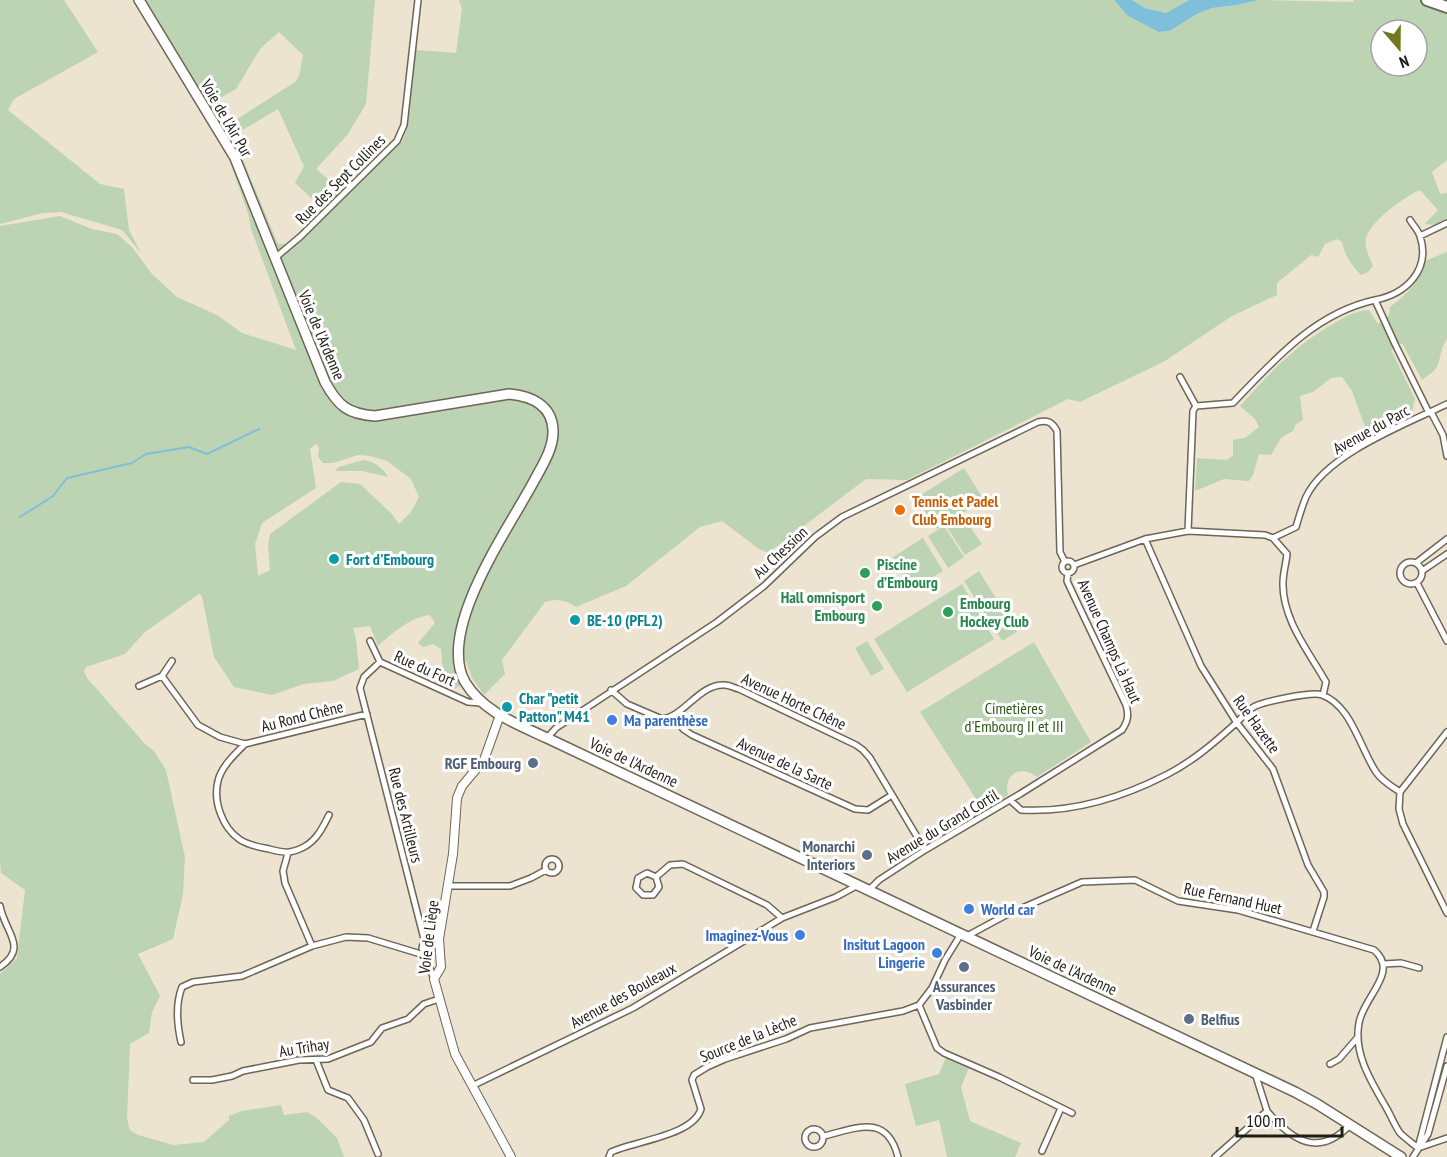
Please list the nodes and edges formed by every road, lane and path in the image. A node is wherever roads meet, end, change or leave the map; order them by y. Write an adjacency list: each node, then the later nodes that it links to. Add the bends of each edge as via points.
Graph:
1 (139, 0): 8 (main road, Voie de l'Air Pur, via 235,158)
2 (418, 0): 8 (street, Rue des Sept Collines, via 404,125 397,141)
3 (1427, 0): 4 (highway)
4 (1447, 7)
5 (1410, 220): 7 (street)
6 (1447, 223): 7 (street)
7 (1420, 236): 9 (street, via 1420,265 1411,282 1390,297)
8 (275, 258): 35 (main road, Voie de l'Ardenne, via 325,382 344,408 375,416 508,394 536,401 551,417 554,431 546,459 475,590 459,632 462,673)
9 (1375, 300): 12 (street, via 1310,329 1233,403); 13 (street)
10 (1180, 378): 12 (street)
11 (1447, 404): 13 (street, Avenue du Parc)
12 (1196, 406): 16 (street)
13 (1430, 412): 15 (street, via 1443,435); 18 (street, Avenue du Parc, via 1334,464 1306,495 1296,527)
14 (1052, 423): 21 (street, Avenue Champs Là Haut, via 1057,436 1060,552); 33 (street, Au Chession, via 1038,422 842,517 717,622)
15 (1447, 456)
16 (1188, 531): 17 (street); 18 (street)
17 (1145, 538): 23 (street); 39 (street, Rue Hazette, via 1201,666)
18 (1273, 538): 34 (street, via 1287,554 1283,583 1286,605 1295,629 1326,682)
19 (1447, 540): 22 (street)
20 (1447, 554): 24 (street)
21 (1065, 562): 23 (street, Avenue Champs Là Haut); 25 (street, Avenue Champs Là Haut, via 1062,568)
22 (1416, 563): 24 (street); 26 (street, via 1404,564 1399,574 1406,584)
23 (1074, 565): 25 (street, Avenue Champs Là Haut)
24 (1422, 572): 26 (street)
25 (1068, 573): 45 (street, Avenue Champs Là Haut, via 1067,581 1126,705 1128,722 1122,730)
26 (1417, 583): 28 (street)
27 (370, 640): 30 (street, Rue du Fort)
28 (1447, 640)
29 (172, 661): 31 (street)
30 (380, 662): 35 (street, Rue du Fort, via 468,702); 36 (street, Rue des Artilleurs, via 364,677 360,688)
31 (162, 676): 32 (street); 42 (street, Au Rond Chêne, via 198,724)
32 (139, 686)
33 (611, 690): 37 (street, via 627,704 662,719); 41 (street, Au Chession)
34 (1323, 695): 39 (street, Avenue du Grand Cortil, via 1312,693 1253,706); 43 (street, via 1341,707 1376,771)
35 (483, 703): 38 (main road, Voie de l'Ardenne)
36 (367, 714): 42 (street, Au Rond Chêne); 60 (street, Rue des Artilleurs, via 424,939)
37 (676, 714): 44 (street, Avenue de la Sarte, via 682,729 692,735 855,810 868,810); 44 (street, Avenue Horte Chêne, via 708,690 723,685 739,689 863,750)
38 (500, 715): 41 (main road, Voie de l'Ardenne); 52 (street, Voie de Liège, via 484,760 458,794)
39 (1237, 723): 45 (street, Avenue du Grand Cortil, via 1200,754 1129,793 1056,809 1021,810); 57 (street, Rue Hazette, via 1273,769 1308,865 1324,892)
40 (1447, 732): 43 (street)
41 (547, 738): 51 (main road, Voie de l'Ardenne)
42 (245, 744): 48 (street, Au Rond Chêne, via 218,780 217,802 224,823 238,839)
43 (1400, 792): 55 (street, via 1403,824)
44 (892, 795): 47 (street, Avenue Horte Chêne)
45 (1010, 800): 47 (street, Avenue du Grand Cortil)
46 (329, 815): 48 (street, via 319,835)
47 (925, 850): 53 (street, Avenue du Grand Cortil)
48 (288, 853): 59 (street, via 283,871 285,883)
49 (546, 870): 52 (street, via 510,886)
50 (656, 877): 50 (street, via 647,873 638,878 636,888 643,895 653,895 659,886); 56 (street, via 670,865 683,864 766,905)
51 (858, 885): 53 (main road, Voie de l'Ardenne); 56 (street, Avenue des Bouleaux)
52 (448, 886): 64 (street, Voie de Liège, via 439,939 441,967)
53 (868, 890): 58 (main road, Voie de l'Ardenne)
54 (0, 906): 62 (street, via 15,946 8,962)
55 (1447, 914)
56 (782, 918): 75 (street, Avenue des Bouleaux, via 616,1017)
57 (1313, 931): 58 (street, Rue Fernand Huet, via 1227,907 1178,901 1135,880 1082,882); 61 (street, Rue Fernand Huet, via 1374,950)
58 (964, 935): 66 (street); 73 (main road, Voie de l'Ardenne)
59 (312, 946): 60 (street, via 346,937 368,938); 69 (street, via 242,976 182,987 177,1027)
60 (424, 956): 64 (street, Rue des Artilleurs)
61 (1384, 964): 63 (street); 67 (street, via 1358,1023)
62 (0, 967)
63 (1419, 968)
64 (434, 979): 65 (street, Voie de Liège)
65 (439, 999): 70 (street, Au Trihay, via 424,1004 408,1019 382,1028 371,1042); 75 (street, Voie de Liège, via 451,1045)
66 (919, 1005): 76 (street, via 937,1048); 88 (street, Source de la Lèche, via 810,1028 707,1067 692,1080 701,1109 695,1120 655,1140 618,1148)
67 (1358, 1037): 71 (street); 84 (street, via 1366,1072 1400,1133)
68 (1447, 1037): 84 (street)
69 (181, 1042)
70 (316, 1060): 74 (street, Au Trihay, via 277,1064 212,1080); 86 (street, via 328,1090 348,1098 364,1120)
71 (1330, 1064)
72 (1447, 1066): 84 (street, via 1428,1134)
73 (1256, 1073): 77 (street); 79 (main road, Voie de l'Ardenne)
74 (193, 1080)
75 (472, 1086): 87 (street, Voie de Liège)
76 (1061, 1108): 78 (street); 85 (street)
77 (1267, 1111): 83 (street, via 1293,1141); 90 (street)
78 (1072, 1113)
79 (1351, 1124): 82 (street); 91 (main road, Voie de l'Ardenne)
80 (824, 1136): 89 (street, via 879,1127 890,1136)
81 (1447, 1138): 84 (street)
82 (1334, 1145)
83 (1306, 1148)
84 (1418, 1148): 92 (street)
85 (1042, 1151)
86 (378, 1154)
87 (511, 1157)
88 (609, 1157)
89 (898, 1157)
90 (1215, 1157)
91 (1401, 1157)
92 (1413, 1157)

